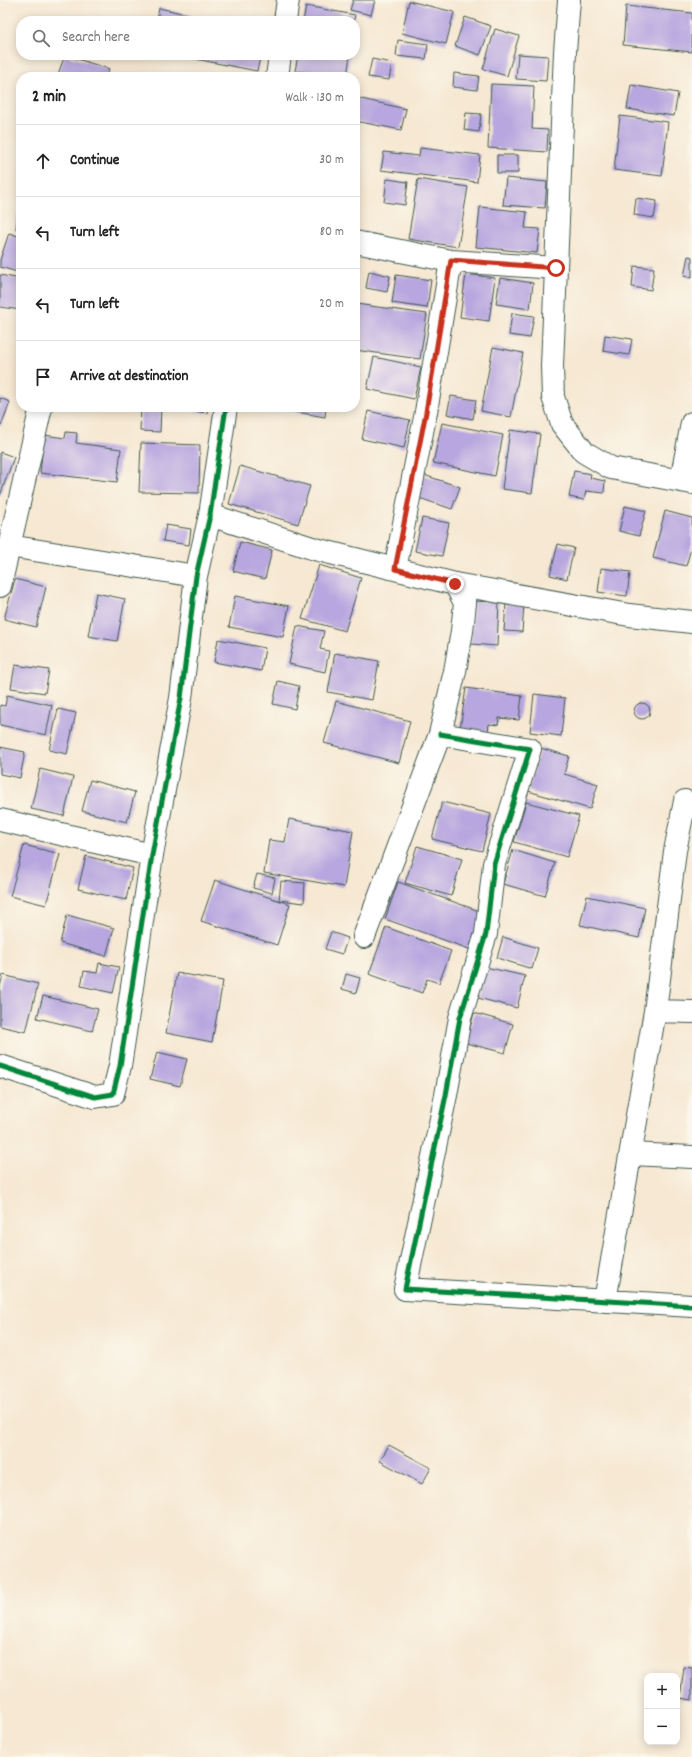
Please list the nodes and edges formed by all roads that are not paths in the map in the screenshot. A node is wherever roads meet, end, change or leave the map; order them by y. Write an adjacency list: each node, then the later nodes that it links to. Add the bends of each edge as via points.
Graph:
1 (288, 0): 3 (street)
2 (569, 0): 8 (street)
3 (286, 16)
4 (279, 60): 5 (street)
5 (278, 72)
6 (360, 243): 7 (street)
7 (451, 260): 8 (street); 15 (street, via 426,412)
8 (556, 268): 12 (street, via 553,397 562,424 584,452 611,468)
9 (40, 412): 14 (street)
10 (225, 412): 13 (street)
11 (692, 423): 12 (street)
12 (686, 482)
13 (210, 515): 15 (street, via 315,549); 16 (street)
14 (9, 546): 16 (street); 18 (street)
15 (395, 569): 17 (street)
16 (196, 576): 24 (street, via 181,698)
17 (455, 584): 19 (street, via 629,615); 20 (street, via 465,603 455,671)
18 (0, 586)
19 (692, 622)
20 (440, 734): 25 (street); 31 (street, via 530,749 494,864 486,934 460,1018 405,1289)
21 (685, 801): 23 (street)
22 (0, 820): 24 (street)
23 (684, 852): 26 (street)
24 (152, 855): 28 (street, via 114,1094 95,1097)
25 (364, 937)
26 (655, 1011): 27 (street); 29 (street)
27 (692, 1012)
28 (0, 1066)
29 (631, 1154): 30 (street); 31 (street)
30 (692, 1157)
31 (604, 1301): 32 (street)
32 (692, 1306)

